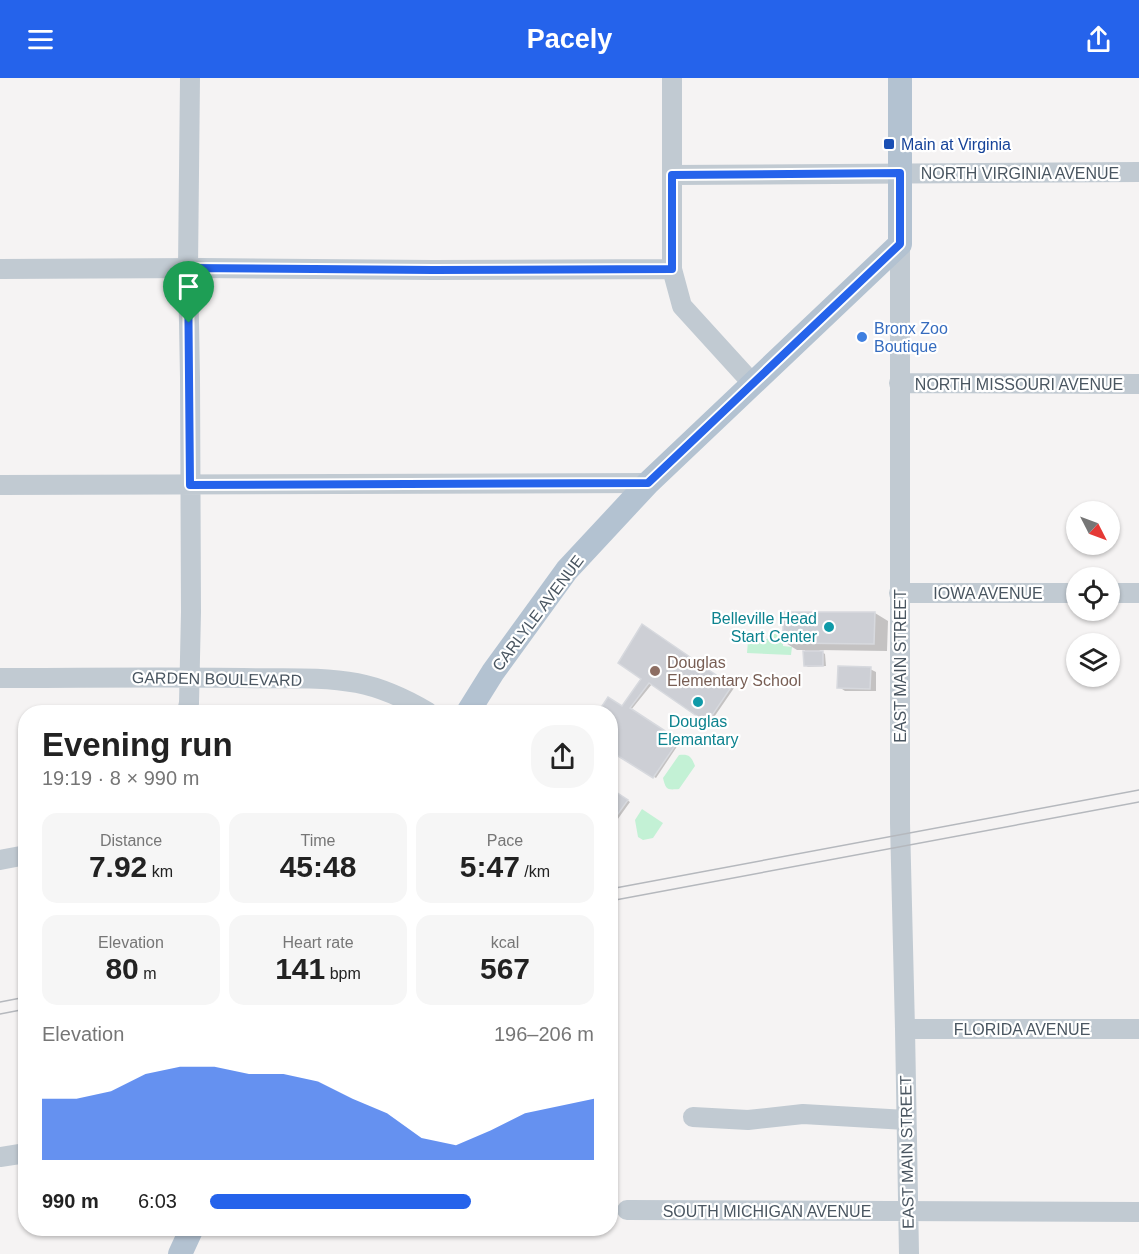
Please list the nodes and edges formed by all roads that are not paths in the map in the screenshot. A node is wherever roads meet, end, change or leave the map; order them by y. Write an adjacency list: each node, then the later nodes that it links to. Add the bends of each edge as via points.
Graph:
1 (190, 78): 8 (street)
2 (672, 78): 6 (street)
3 (900, 78): 5 (main road, EAST MAIN STREET)
4 (1139, 172): 5 (street, NORTH VIRGINIA AVENUE)
5 (900, 173): 6 (street, NORTH VIRGINIA AVENUE); 7 (main road, EAST MAIN STREET)
6 (672, 175): 10 (street)
7 (900, 244): 11 (street, EAST MAIN STREET); 12 (main road, CARLYLE AVENUE)
8 (188, 268): 9 (street); 10 (street); 16 (street)
9 (0, 269)
10 (672, 269): 12 (street, via 682,306)
11 (899, 383): 13 (street, NORTH MISSOURI AVENUE); 17 (street, EAST MAIN STREET)
12 (753, 384): 14 (main road, CARLYLE AVENUE)
13 (1139, 384)
14 (648, 483): 16 (street); 25 (main road, CARLYLE AVENUE, via 567,570)
15 (0, 485): 16 (street)
16 (190, 485): 22 (street)
17 (899, 593): 18 (street, IOWA AVENUE); 28 (street, EAST MAIN STREET)
18 (1066, 593)
19 (1120, 593): 20 (street)
20 (1139, 593)
21 (0, 678): 22 (street, GARDEN BOULEVARD)
22 (189, 678): 23 (street); 24 (street, GARDEN BOULEVARD, via 358,683)
23 (187, 705)
24 (417, 705)
25 (472, 705)
26 (18, 857): 27 (street)
27 (0, 860)
28 (905, 1029): 29 (street, FLORIDA AVENUE); 31 (street, EAST MAIN STREET)
29 (1139, 1029)
30 (693, 1117): 31 (street, via 748,1120 804,1114)
31 (906, 1120): 35 (street, EAST MAIN STREET)
32 (18, 1154): 33 (street)
33 (0, 1157)
34 (627, 1210): 35 (street, SOUTH MICHIGAN AVENUE)
35 (908, 1211): 36 (street, SOUTH MICHIGAN AVENUE); 39 (street, EAST MAIN STREET)
36 (1139, 1212)
37 (188, 1236): 38 (main road)
38 (180, 1254)
39 (909, 1254)

